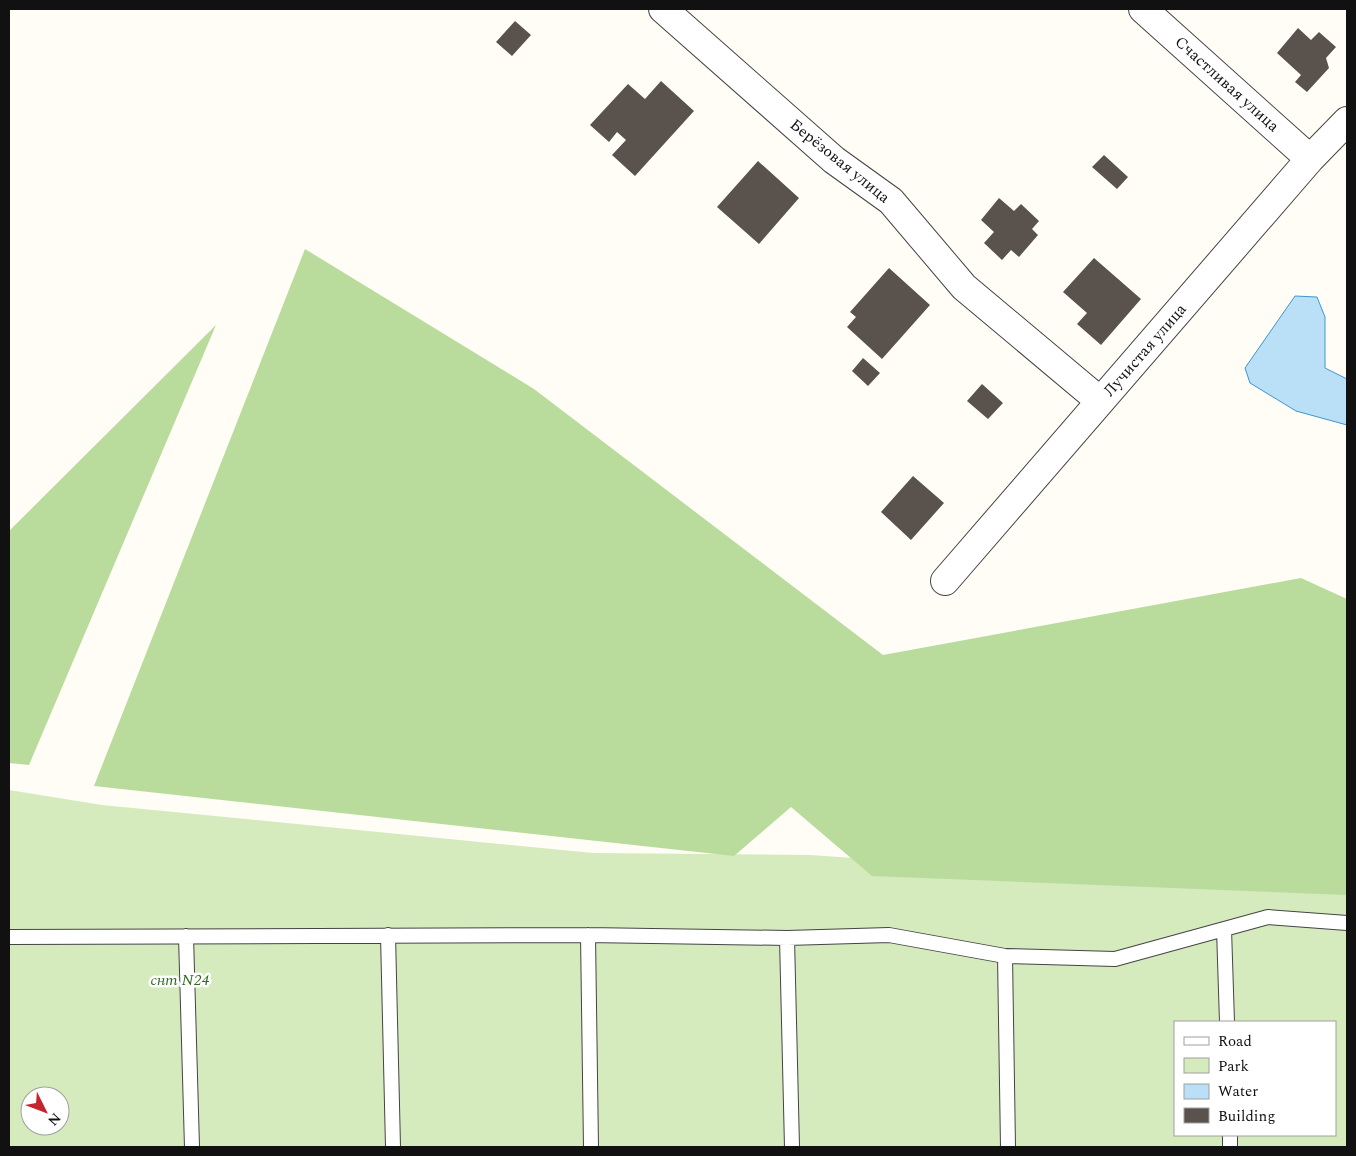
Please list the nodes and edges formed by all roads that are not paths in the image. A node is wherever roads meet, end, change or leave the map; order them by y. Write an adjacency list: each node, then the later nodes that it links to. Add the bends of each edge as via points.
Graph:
1 (663, 9): 5 (street, Берёзовая улица, via 834,160 891,201 964,287)
2 (1143, 9): 4 (street, Счастливая улица)
3 (1347, 121): 4 (street, Лучистая улица)
4 (1310, 159): 5 (street, Лучистая улица)
5 (1100, 401): 6 (street, Лучистая улица)
6 (945, 581)
7 (1347, 923): 8 (lane, via 1268,917)
8 (1224, 929): 14 (lane, via 1115,959); 15 (lane)
9 (388, 935): 10 (lane); 12 (lane); 17 (lane)
10 (588, 935): 13 (lane); 18 (lane)
11 (9, 936): 12 (lane)
12 (186, 936): 16 (lane)
13 (787, 938): 14 (lane, via 889,935); 19 (lane)
14 (1005, 956): 20 (lane)
15 (1227, 1021)
16 (192, 1147)
17 (393, 1147)
18 (591, 1147)
19 (792, 1147)
20 (1008, 1147)

